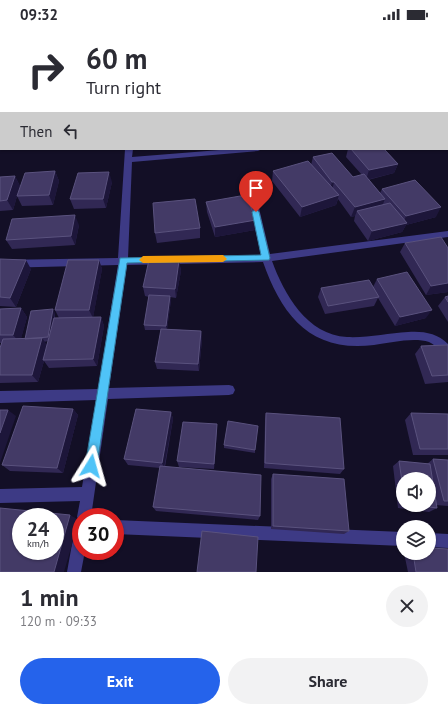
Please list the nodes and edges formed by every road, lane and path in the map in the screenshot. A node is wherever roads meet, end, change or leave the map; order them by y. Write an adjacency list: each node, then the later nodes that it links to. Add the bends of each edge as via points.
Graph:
1 (232, 150): 2 (street)
2 (129, 154): 6 (street)
3 (248, 183): 5 (street)
4 (448, 234): 5 (street)
5 (266, 258): 6 (street); 8 (street, via 284,297 301,318 322,335 352,342 426,337 439,342)
6 (123, 260): 7 (street); 10 (street)
7 (0, 264)
8 (448, 352)
9 (229, 390): 10 (street)
10 (102, 394): 11 (street); 12 (street)
11 (0, 397)
12 (87, 494): 13 (street); 14 (street)
13 (0, 496)
14 (85, 508)
15 (124, 527): 16 (street)
16 (396, 539)
17 (436, 540): 18 (street)
18 (448, 541)
19 (76, 560): 20 (street)
20 (74, 572)

